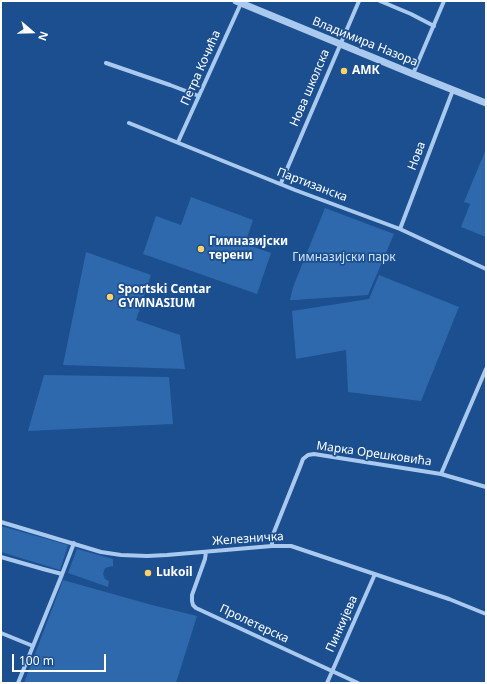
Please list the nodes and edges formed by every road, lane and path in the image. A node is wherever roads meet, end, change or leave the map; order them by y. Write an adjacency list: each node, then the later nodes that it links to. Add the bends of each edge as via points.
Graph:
1 (359, 1): 6 (street, Нова школска)
2 (380, 1): 5 (street)
3 (444, 1): 5 (street)
4 (239, 2): 6 (street, Владимира Назора); 10 (street, Петра Кочића)
5 (434, 26): 8 (street)
6 (340, 44): 8 (street, Владимира Назора); 14 (street, Нова школска)
7 (106, 63): 10 (street)
8 (413, 74): 9 (street, Владимира Назора)
9 (453, 90): 11 (street, Владимира Назора); 15 (street, Нова)
10 (199, 96): 13 (street, Петра Кочића)
11 (486, 103)
12 (129, 123): 13 (street, Партизанска)
13 (178, 142): 14 (street, Партизанска)
14 (280, 183): 15 (street, Партизанска)
15 (400, 230): 16 (street, Партизанска)
16 (486, 270)
17 (486, 369): 18 (street)
18 (441, 474): 19 (street, Марка Орешковића); 22 (street, Марка Орешковића, via 308,455 303,459 272,537)
19 (486, 487)
20 (1, 522): 21 (street, Железничка)
21 (74, 543): 23 (street, Железничка, via 101,552 130,556); 25 (street)
22 (272, 546): 23 (street, Железничка); 26 (street, Железничка, via 297,547)
23 (206, 552): 30 (street, Пролетерска, via 192,595 196,608)
24 (1, 557): 25 (street)
25 (62, 574): 29 (street)
26 (375, 574): 27 (street, Железничка); 30 (street, Пинкијева)
27 (486, 614)
28 (1, 633): 29 (street)
29 (33, 646): 31 (street)
30 (332, 671): 32 (street, Пинкијева); 33 (street, Пролетерска)
31 (18, 683)
32 (327, 683)
33 (358, 683)

